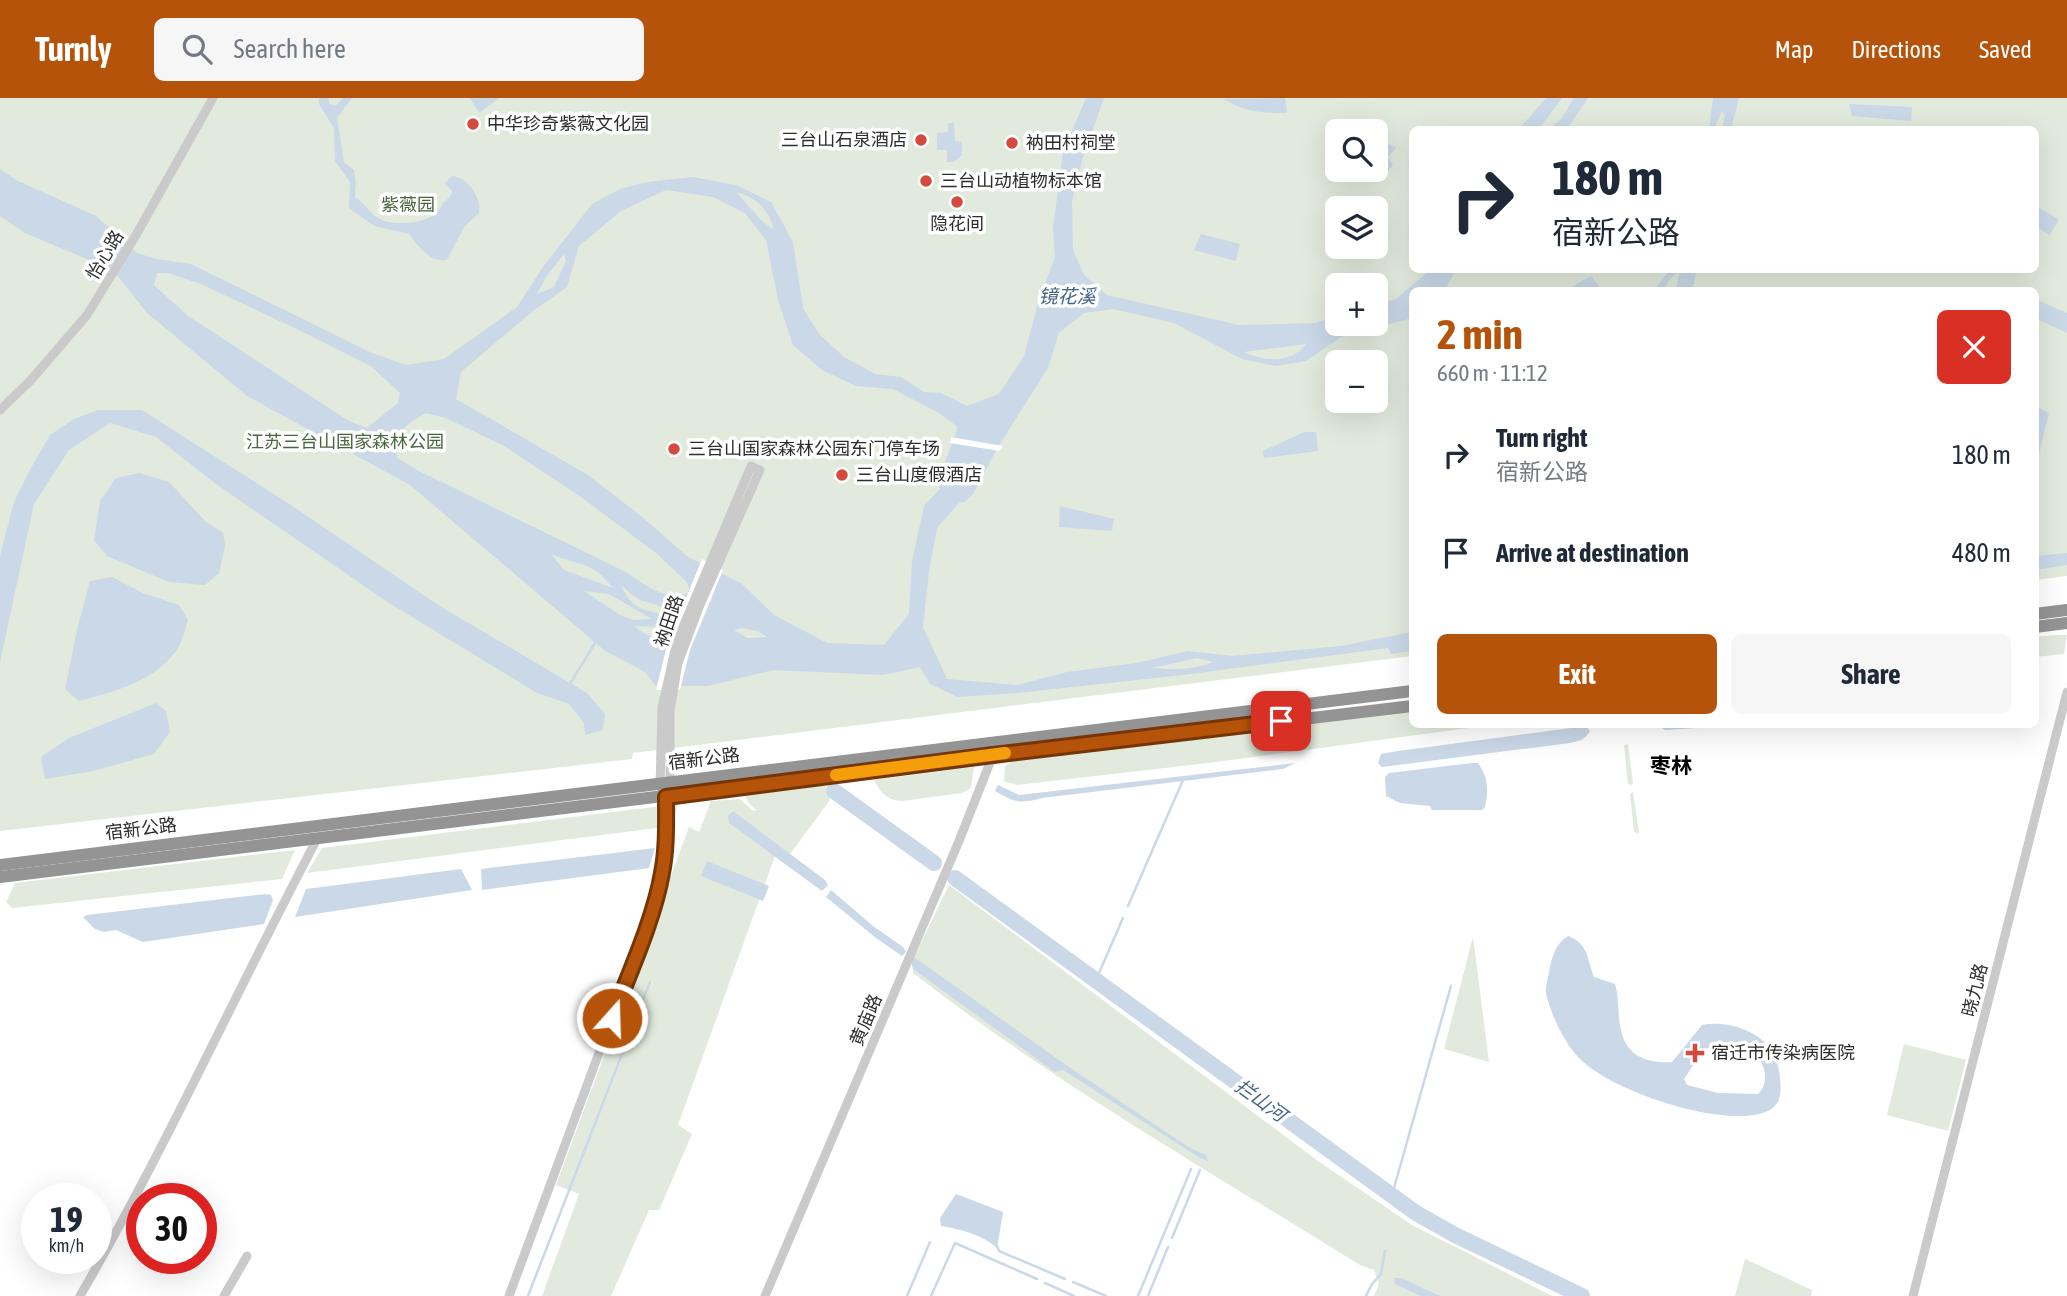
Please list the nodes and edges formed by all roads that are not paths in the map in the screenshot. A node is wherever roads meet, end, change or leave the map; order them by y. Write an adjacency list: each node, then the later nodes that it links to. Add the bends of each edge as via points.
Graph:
1 (213, 98): 2 (street, 怡心路, via 87,315)
2 (0, 410)
3 (755, 468): 12 (street, 衲田路, via 678,663 666,710)
4 (2067, 610): 5 (highway)
5 (2039, 614)
6 (2067, 623): 7 (highway)
7 (2039, 626)
8 (1409, 691): 12 (highway, 宿新公路)
9 (2067, 692): 22 (street, 晓九路)
10 (1409, 706): 11 (highway, 宿新公路)
11 (993, 755): 13 (highway, 宿新公路); 21 (street, 黄庙路)
12 (665, 782): 13 (street, 衲田路); 15 (highway, 宿新公路)
13 (665, 797): 14 (highway, 宿新公路); 20 (street, 衲田路, via 666,839 656,899)
14 (317, 839): 16 (highway, 宿新公路); 18 (street)
15 (0, 865)
16 (0, 877)
17 (247, 1256): 19 (street)
18 (80, 1296)
19 (224, 1296)
20 (509, 1296)
21 (765, 1296)
22 (1913, 1296)

